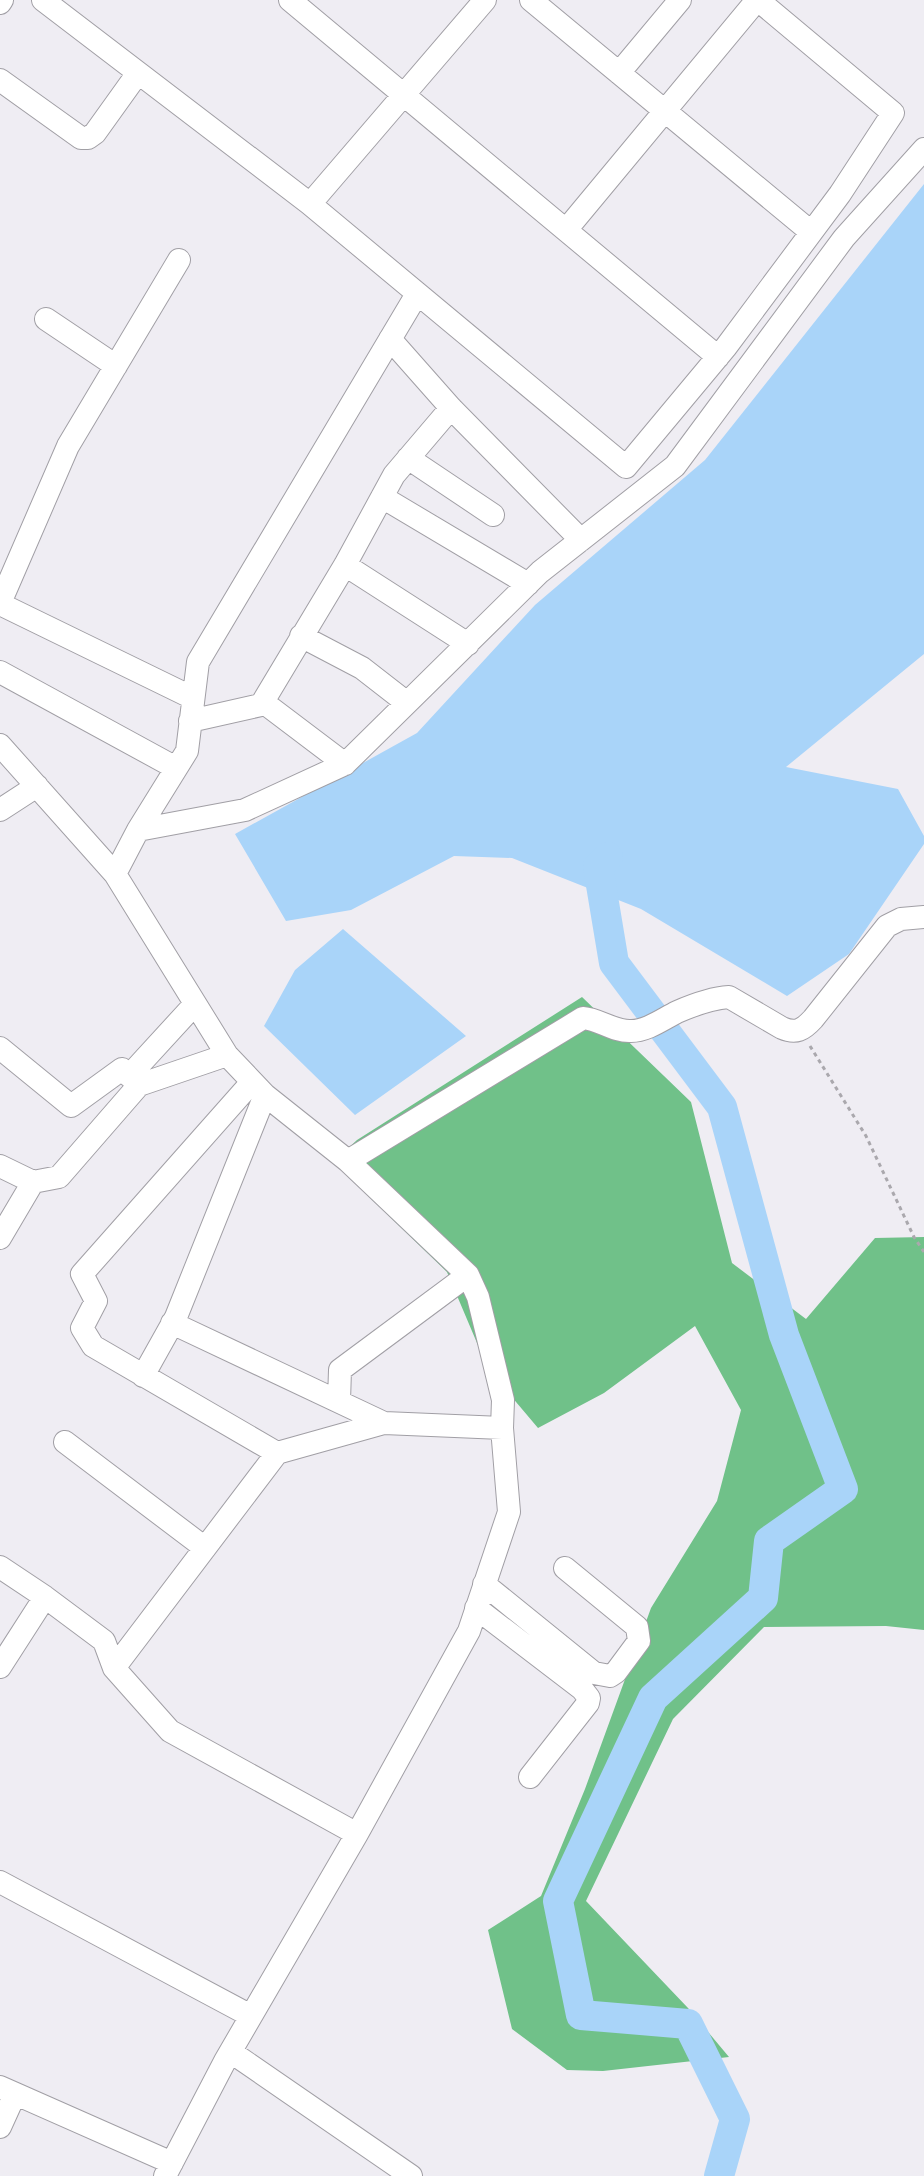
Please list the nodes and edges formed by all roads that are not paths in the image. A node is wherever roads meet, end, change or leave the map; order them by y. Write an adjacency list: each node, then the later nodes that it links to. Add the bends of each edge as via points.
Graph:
1 (42, 0): 7 (street)
2 (290, 0): 10 (street)
3 (485, 0): 10 (street)
4 (531, 0): 8 (street)
5 (680, 0): 8 (street)
6 (758, 0): 11 (street); 15 (street, via 893,113)
7 (138, 73): 9 (street, via 88,138 81,138); 13 (street)
8 (619, 73): 11 (street)
9 (0, 80)
10 (404, 95): 13 (street); 14 (street)
11 (664, 110): 14 (street); 15 (street)
12 (924, 149): 26 (street, via 844,238 675,466)
13 (310, 204): 17 (street)
14 (566, 230): 20 (street)
15 (811, 232): 20 (street)
16 (179, 260): 21 (street)
17 (417, 294): 19 (street); 20 (street, via 626,467)
18 (46, 319): 21 (street)
19 (390, 339): 22 (street); 33 (street, via 198,662)
20 (718, 357)
21 (116, 366): 29 (street, via 68,446)
22 (450, 408): 23 (street); 26 (street)
23 (408, 458): 24 (street); 25 (street)
24 (382, 497): 27 (street); 28 (street)
25 (493, 515)
26 (581, 540): 28 (street)
27 (346, 565): 30 (street); 31 (street)
28 (528, 584): 31 (street)
29 (0, 604): 33 (street)
30 (301, 636): 34 (street); 35 (street, via 362,668)
31 (468, 644): 35 (street)
32 (0, 672): 39 (street)
33 (193, 698): 36 (street)
34 (263, 702): 36 (street, via 262,705); 38 (street)
35 (407, 703): 38 (street)
36 (190, 721): 39 (street, via 187,751)
37 (0, 745): 40 (street)
38 (345, 764): 42 (street, via 246,810)
39 (176, 768): 42 (street)
40 (37, 786): 41 (street); 43 (street)
41 (2, 807)
42 (138, 830): 43 (street)
43 (115, 874): 45 (street)
44 (924, 917): 50 (street, via 901,919 887,926 800,1031 782,1028 729,997 679,1012 630,1032 590,1018 576,1021)
45 (195, 1004): 47 (street); 48 (street)
46 (0, 1048): 48 (street, via 71,1106 122,1069)
47 (227, 1055): 48 (street); 49 (street)
48 (134, 1080): 52 (street, via 59,1177)
49 (258, 1088): 50 (street); 55 (street); 56 (street, via 82,1274 96,1301 82,1328 93,1346)
50 (348, 1161): 54 (street)
51 (0, 1166): 52 (street)
52 (33, 1182): 53 (street)
53 (0, 1238)
54 (468, 1275): 57 (street, via 340,1370); 59 (street, via 478,1297 503,1400)
55 (172, 1323): 56 (street); 57 (street)
56 (143, 1376): 61 (street)
57 (339, 1401): 58 (street)
58 (384, 1422): 59 (street); 61 (street)
59 (502, 1428): 65 (street, via 509,1512)
60 (65, 1442): 62 (street)
61 (277, 1453): 62 (street)
62 (205, 1548): 69 (street)
63 (0, 1567): 66 (street)
64 (565, 1568): 65 (street, via 638,1627 639,1641 610,1676 594,1673)
65 (484, 1584): 67 (street)
66 (45, 1597): 68 (street); 69 (street, via 104,1641)
67 (476, 1608): 70 (street, via 582,1689 589,1698); 71 (street, via 469,1631)
68 (0, 1667)
69 (114, 1668): 71 (street, via 170,1731)
70 (530, 1777)
71 (357, 1834): 73 (street)
72 (0, 1882): 73 (street)
73 (251, 2016): 74 (street)
74 (231, 2052): 77 (street); 78 (street)
75 (8, 2090): 76 (street); 77 (street)
76 (0, 2127)
77 (169, 2169)
78 (410, 2176)

